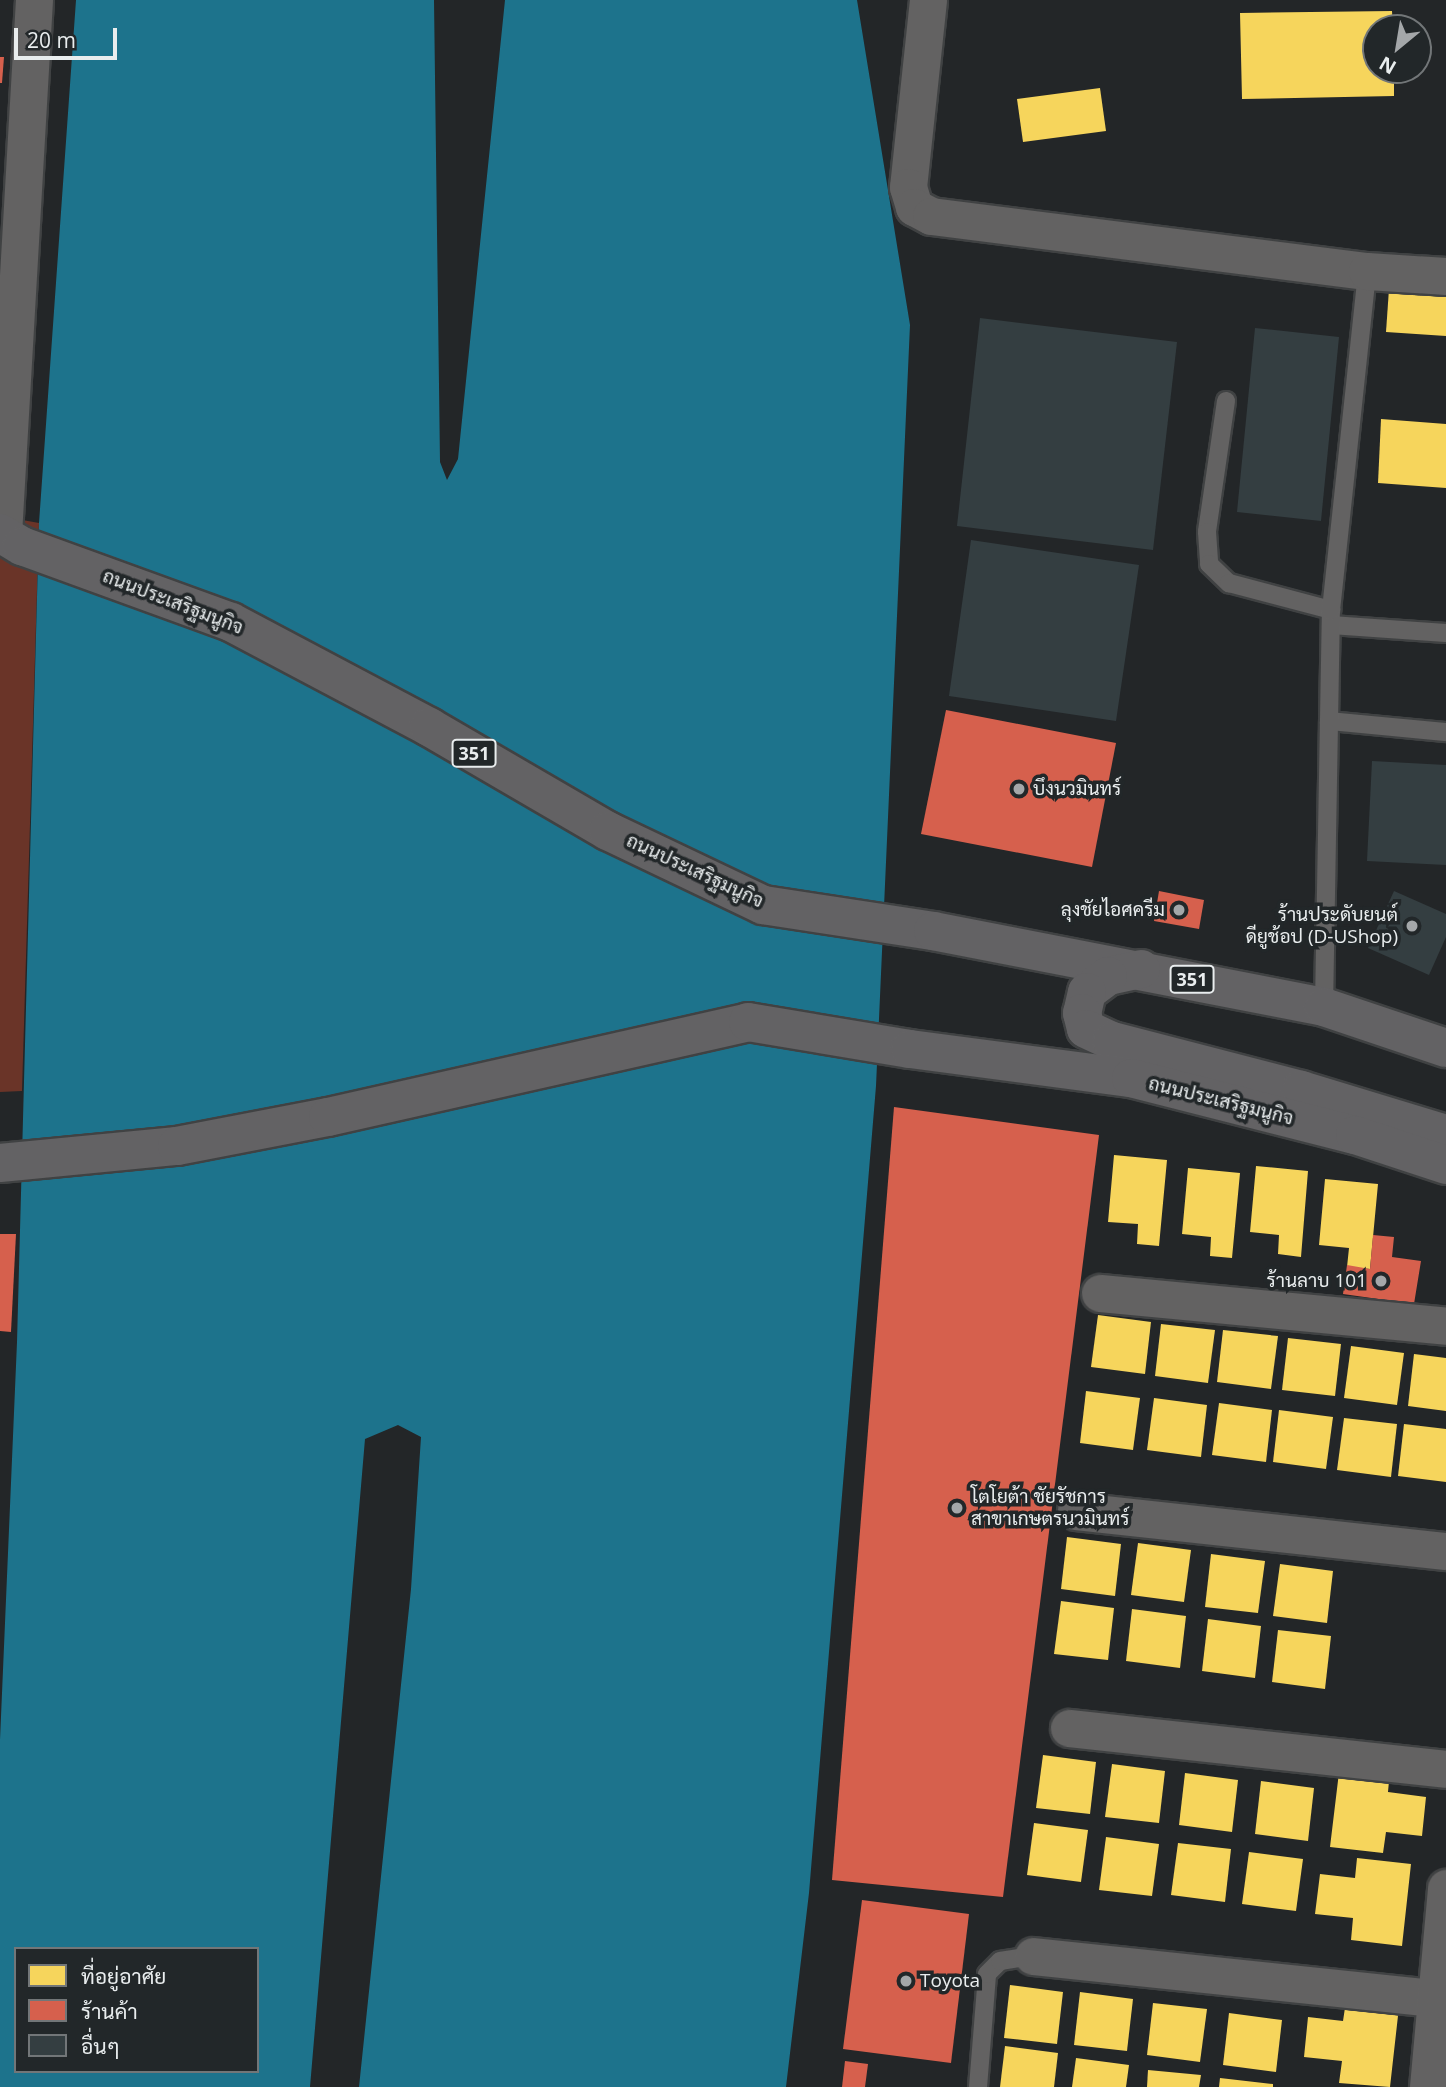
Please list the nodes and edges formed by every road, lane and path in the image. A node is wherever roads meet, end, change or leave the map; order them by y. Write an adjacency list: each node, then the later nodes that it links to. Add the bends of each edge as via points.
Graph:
1 (34, 0): 6 (street)
2 (928, 0): 3 (street, via 908,187 914,207 931,216)
3 (1367, 271): 4 (street); 7 (lane)
4 (1446, 276)
5 (1226, 401): 7 (lane, via 1207,532 1209,564 1229,583)
6 (8, 538): 11 (main road, ถนนประเสริฐมนูกิจ / 351, via 231,622 429,727 608,831 763,905)
7 (1331, 618): 8 (lane); 9 (lane)
8 (1446, 633)
9 (1329, 721): 10 (lane); 12 (lane)
10 (1446, 732)
11 (1141, 969): 12 (main road, ถนนประเสริฐมนูกิจ / 351); 14 (main road, via 1108,976 1087,992 1082,1013 1086,1029 1112,1041)
12 (1324, 1007): 13 (main road, ถนนประเสริฐมนูกิจ / 351)
13 (1446, 1048)
14 (1446, 1134)
15 (0, 1163): 16 (main road, ถนนประเสริฐมนูกิจ, via 177,1146 328,1117 748,1022 1131,1078 1355,1135)
16 (1446, 1164)
17 (1100, 1293): 18 (street)
18 (1446, 1326)
19 (1076, 1511): 20 (street)
20 (1446, 1551)
21 (1069, 1728): 22 (street)
22 (1446, 1769)
23 (1446, 1888): 25 (street)
24 (1033, 1956): 25 (street); 26 (lane, via 1000,1961 987,1974)
25 (1435, 1998): 27 (street)
26 (978, 2087)
27 (1429, 2087)

